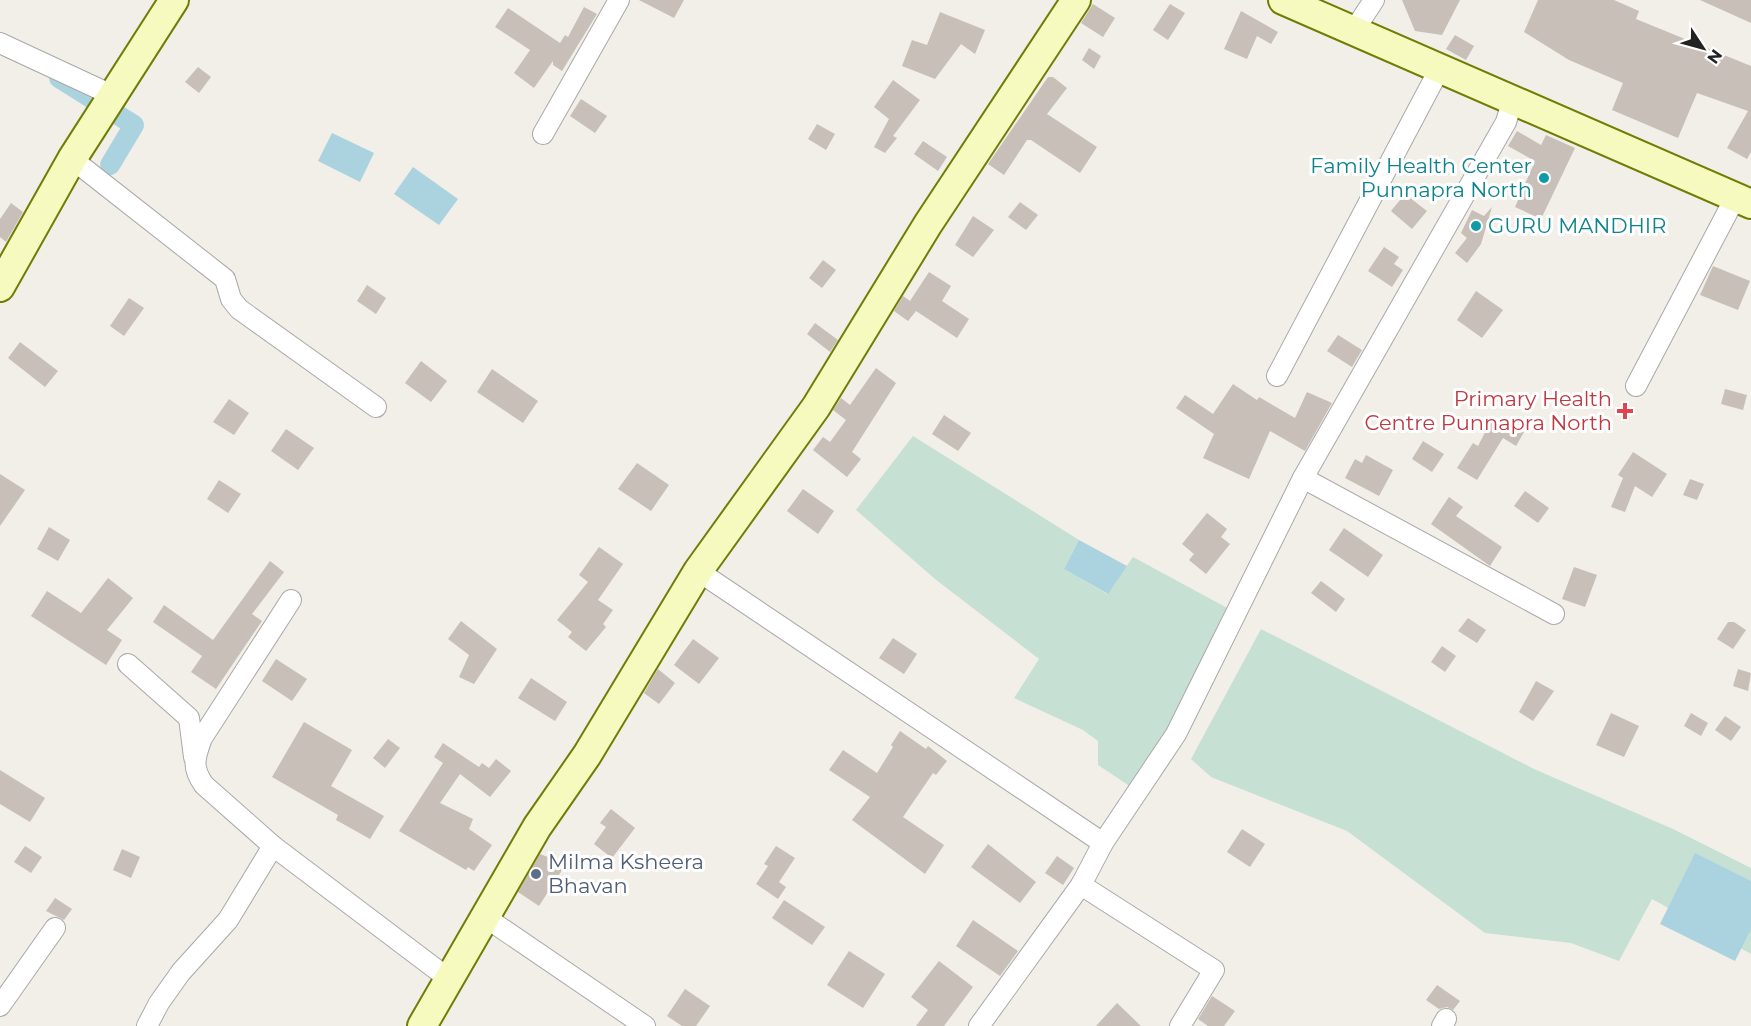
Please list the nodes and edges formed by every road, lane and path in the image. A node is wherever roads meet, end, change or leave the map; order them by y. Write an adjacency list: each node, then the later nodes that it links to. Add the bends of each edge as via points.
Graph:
1 (174, 0): 10 (street)
2 (619, 0): 11 (street)
3 (1076, 0): 19 (street, via 928,224 816,407)
4 (1282, 0): 6 (street)
5 (1374, 0): 6 (street)
6 (1355, 29): 8 (street)
7 (0, 43): 10 (street)
8 (1440, 68): 9 (street); 15 (street)
9 (1512, 102): 13 (street); 18 (street, via 1506,122)
10 (110, 103): 12 (street)
11 (543, 134)
12 (72, 159): 14 (street); 17 (street, via 225,279 231,299 240,309)
13 (1743, 201): 16 (street)
14 (0, 287)
15 (1277, 376)
16 (1636, 386)
17 (376, 407)
18 (1303, 478): 21 (street); 24 (street, via 1176,734)
19 (698, 571): 24 (street); 27 (street)
20 (291, 600): 23 (street, via 202,738)
21 (1554, 614)
22 (128, 664): 23 (street, via 189,718)
23 (194, 760): 25 (street, via 204,785)
24 (1103, 843): 26 (street)
25 (273, 846): 29 (street); 31 (street, via 228,920 181,972)
26 (1081, 885): 34 (street); 35 (street, via 1214,970)
27 (484, 917): 29 (street); 33 (street)
28 (55, 928): 30 (street)
29 (449, 979): 32 (street)
30 (0, 1005)
31 (147, 1026)
32 (422, 1026)
33 (645, 1026)
34 (979, 1026)
35 (1180, 1026)

